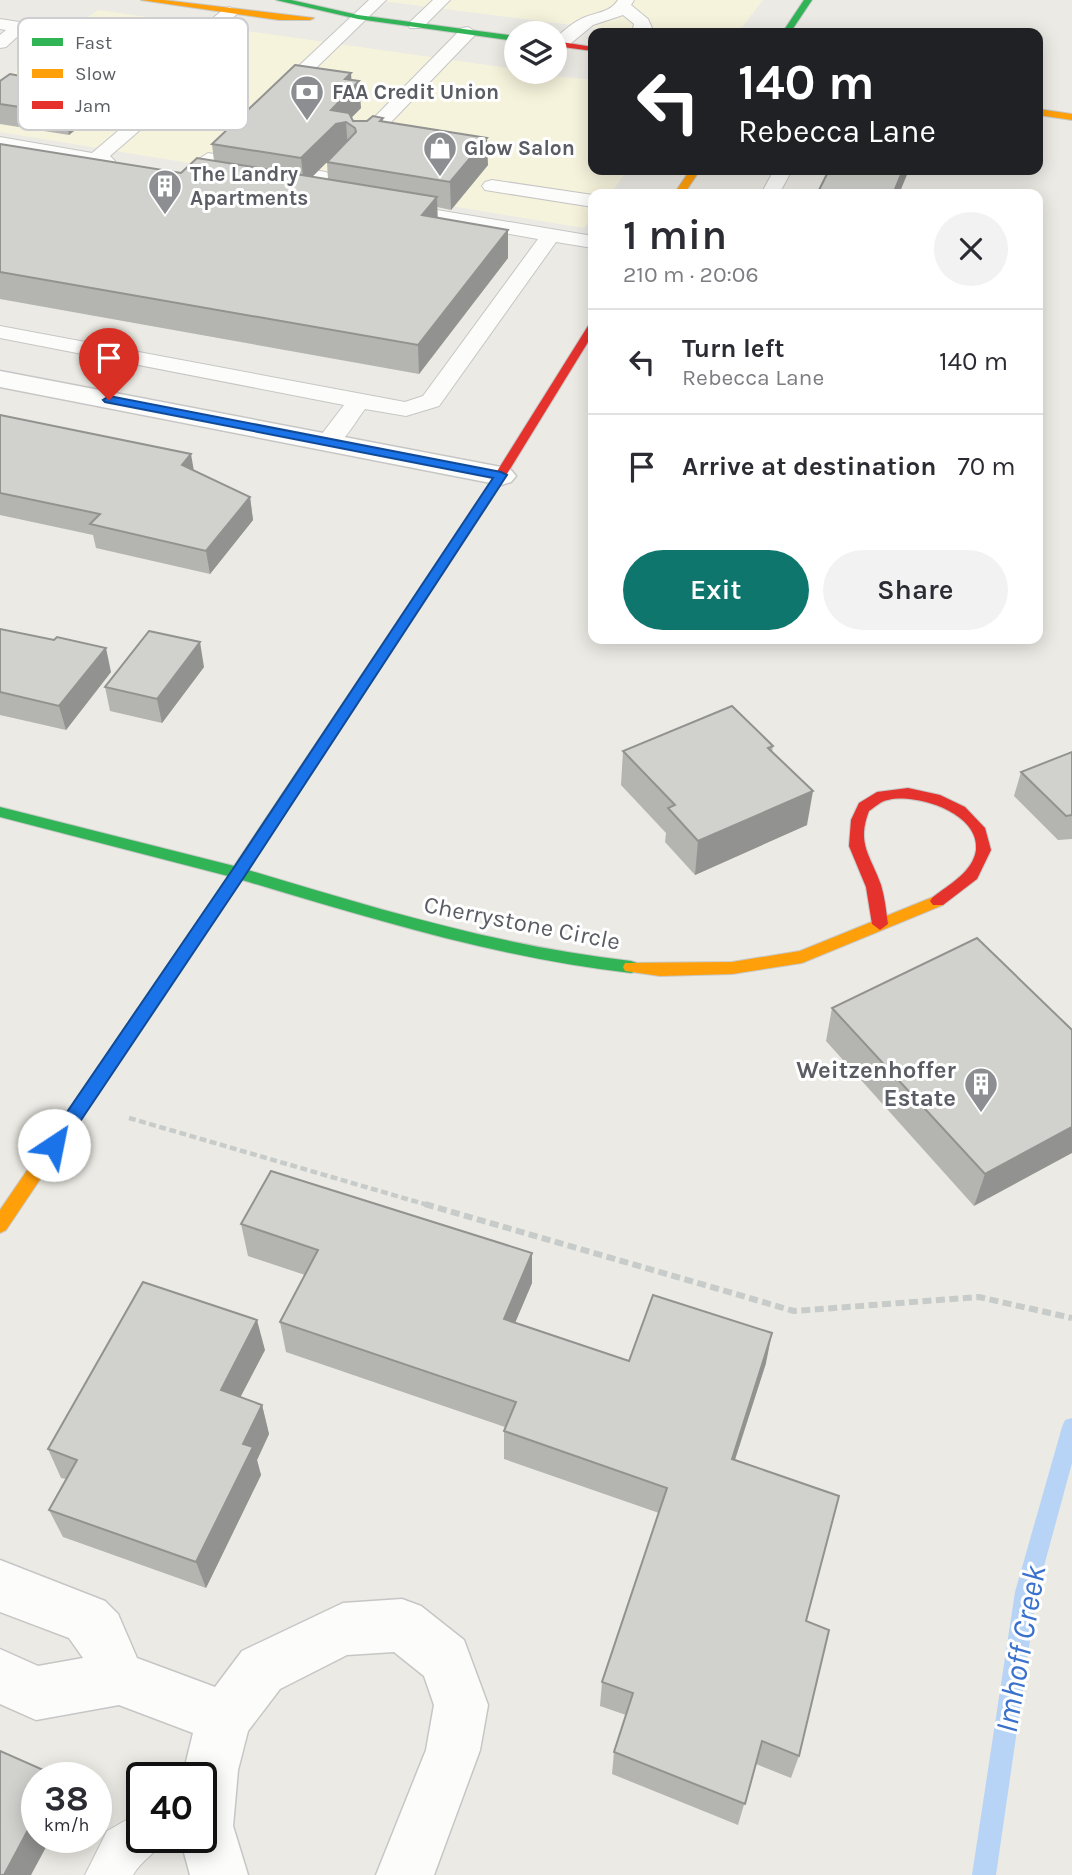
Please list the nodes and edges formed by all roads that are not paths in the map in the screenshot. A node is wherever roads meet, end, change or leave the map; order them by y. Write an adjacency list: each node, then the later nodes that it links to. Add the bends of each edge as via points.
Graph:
1 (145, 0): 7 (street)
2 (287, 0): 8 (street)
3 (378, 0): 8 (lane)
4 (442, 0): 11 (lane)
5 (808, 0): 14 (street)
6 (625, 3): 13 (lane); 17 (lane, via 613,15 588,22)
7 (230, 12): 8 (street, via 279,18); 9 (lane)
8 (358, 17): 11 (street); 22 (lane)
9 (223, 18)
10 (0, 24): 12 (lane)
11 (416, 25): 16 (street)
12 (18, 27)
13 (644, 28)
14 (789, 28)
15 (18, 29): 19 (lane)
16 (468, 32): 18 (street); 27 (lane)
17 (567, 36)
18 (504, 37)
19 (0, 43)
20 (567, 45): 21 (street)
21 (588, 48)
22 (269, 103)
23 (1043, 113): 24 (street)
24 (1072, 117)
25 (130, 130): 30 (lane)
26 (229, 140): 29 (lane)
27 (362, 141)
28 (0, 144): 30 (lane)
29 (208, 159): 32 (lane); 34 (lane, via 333,171)
30 (95, 160): 31 (lane)
31 (122, 164)
32 (190, 176)
33 (492, 186): 35 (lane)
34 (309, 195)
35 (588, 200)
36 (376, 206): 37 (lane)
37 (551, 235): 38 (lane); 42 (lane, via 431,401 406,410)
38 (588, 241)
39 (0, 332): 42 (lane)
40 (588, 334): 44 (street)
41 (0, 379): 43 (street)
42 (359, 401): 43 (lane)
43 (327, 443): 44 (street)
44 (501, 475): 46 (street)
45 (0, 812): 46 (street, Cherrystone Circle)
46 (238, 873): 47 (street, Cherrystone Circle, via 479,942 573,961 669,971 740,968 804,957); 48 (street)
47 (880, 924): 47 (street, Cherrystone Circle, via 945,897 972,873 984,851 984,838 960,808 916,794 883,795 863,808 857,855 874,886)
48 (0, 1225)
49 (0, 1586): 51 (street, via 87,1619 99,1633)
50 (0, 1676): 51 (street, via 36,1693)
51 (119, 1678): 52 (street)
52 (225, 1718): 53 (street); 58 (street, via 261,1670 343,1629 402,1625 445,1659 461,1705 453,1750)
53 (212, 1762)
54 (126, 1845): 56 (lane)
55 (213, 1853): 57 (street)
56 (108, 1875)
57 (219, 1875)
58 (405, 1875)

